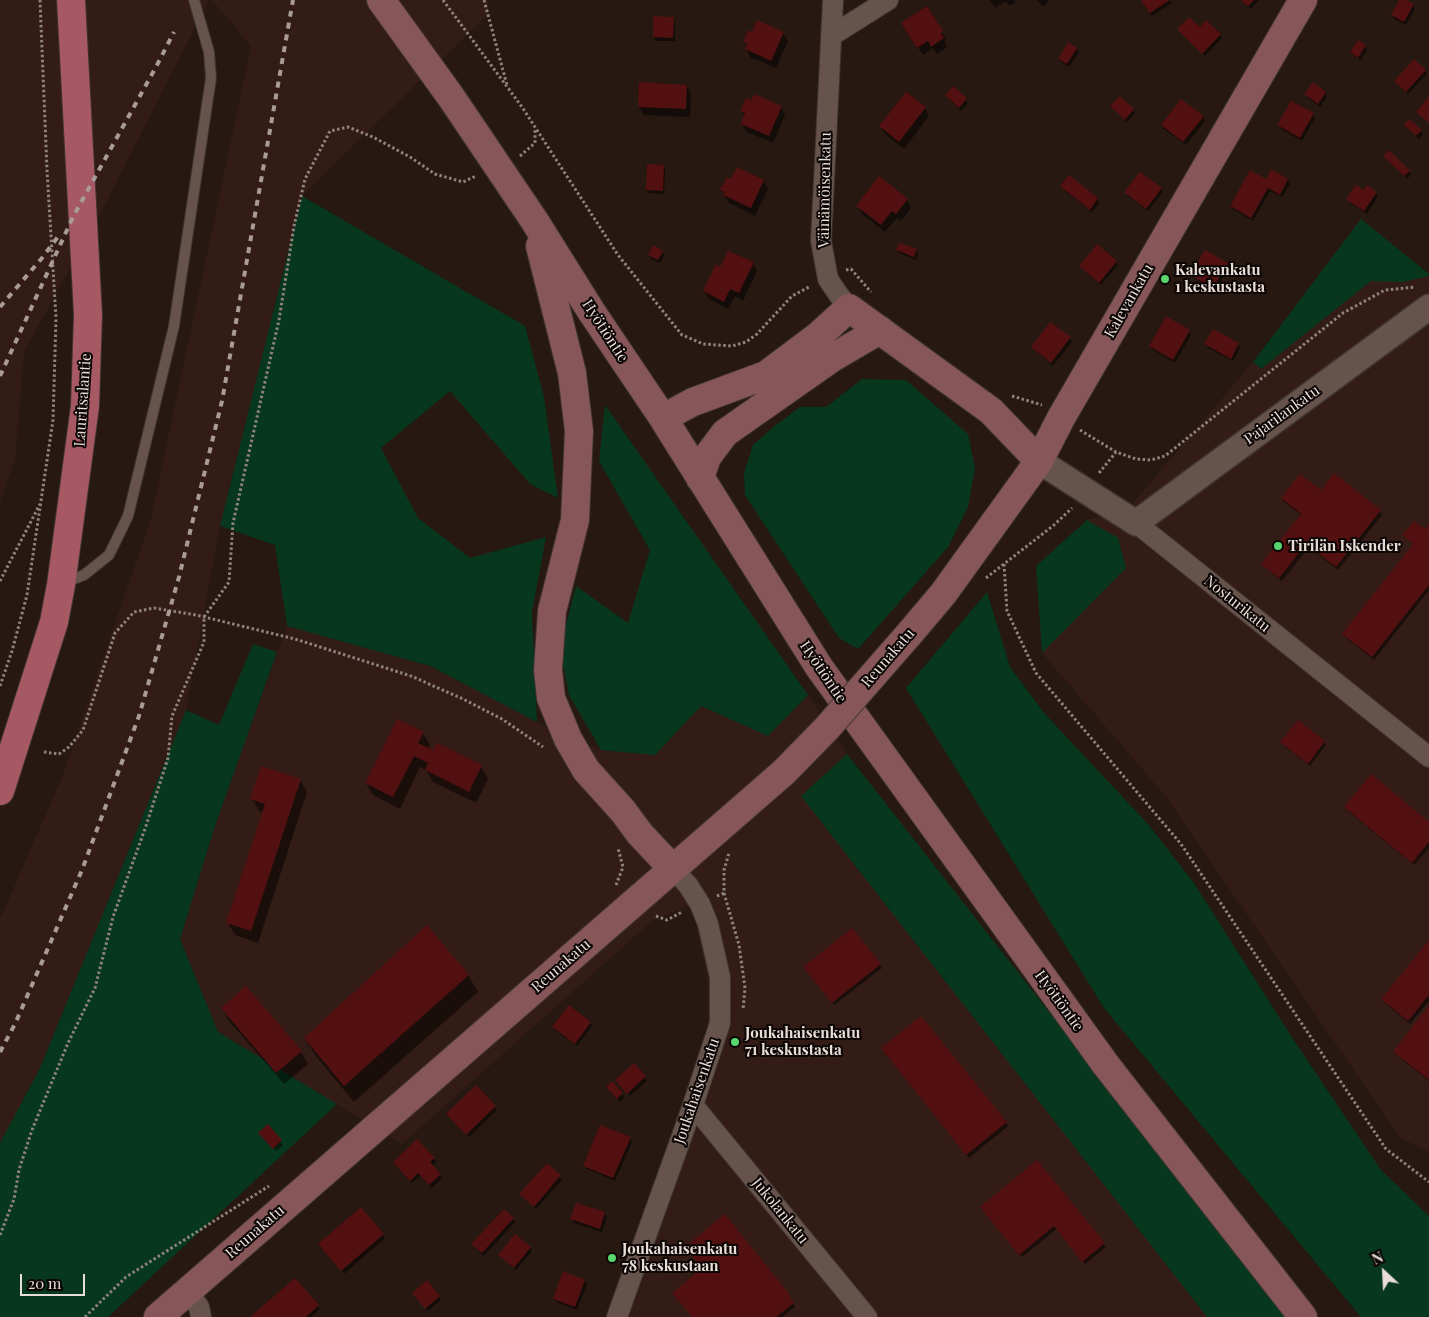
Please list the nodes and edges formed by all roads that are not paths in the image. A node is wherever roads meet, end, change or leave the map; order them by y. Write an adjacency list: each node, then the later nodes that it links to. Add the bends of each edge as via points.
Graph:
1 (71, 0): 16 (main road, Lauritsalantie, via 88,315 85,406)
2 (194, 0): 16 (lane, via 209,52 211,78 174,326 128,516 109,555 84,575)
3 (381, 0): 8 (main road, Hyötiöntie, via 446,89)
4 (833, 0): 7 (street, Väinämöisenkatu)
5 (888, 0): 7 (street)
6 (1303, 0): 13 (main road, Kalevankatu)
7 (831, 36): 10 (street, Väinämöisenkatu, via 821,241 828,279)
8 (534, 220): 12 (main road, Hyötiöntie); 20 (main road, via 572,373 579,431 575,520 552,611 548,670 551,698 568,739 586,770)
9 (1423, 297): 15 (street, Pajarilankatu)
10 (849, 308): 11 (main road, Väinämöisenkatu); 12 (main road, via 766,375 693,402)
11 (880, 330): 13 (main road, Väinämöisenkatu, via 991,411); 14 (main road, via 832,358 725,433 707,457)
12 (663, 418): 14 (main road, Hyötiöntie)
13 (1038, 461): 15 (street, Nosturikatu); 17 (main road, Kalevankatu)
14 (700, 478): 27 (main road, Hyötiöntie, via 819,667 878,750 1106,1065)
15 (1136, 523): 18 (street, Nosturikatu)
16 (61, 585): 19 (main road, Lauritsalantie, via 54,622)
17 (943, 594): 20 (main road, Reunakatu, bridge, via 827,728 784,772)
18 (1429, 757)
19 (0, 791)
20 (672, 868): 21 (street, Joukahaisenkatu, via 700,904 720,977 720,1023); 22 (main road, Reunakatu)
21 (693, 1105): 25 (street, Joukahaisenkatu); 26 (street, Jukolankatu)
22 (187, 1291): 23 (main road, Reunakatu); 24 (street, via 199,1307)
23 (158, 1317)
24 (201, 1317)
25 (616, 1317)
26 (867, 1317)
27 (1303, 1317)

